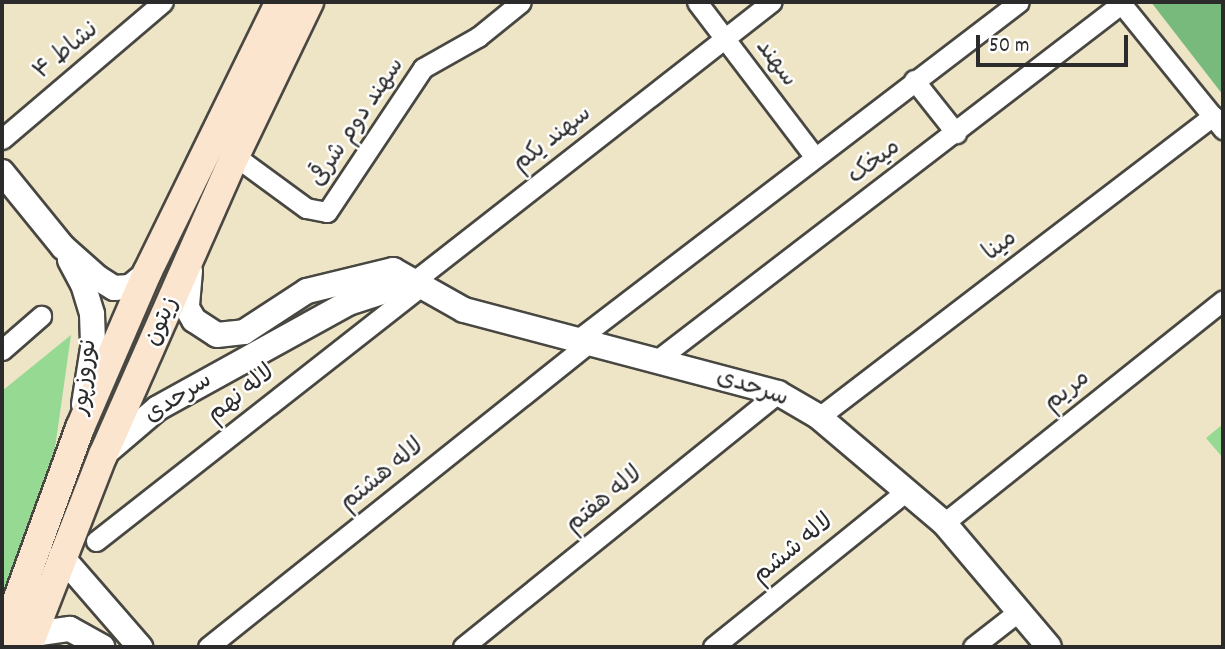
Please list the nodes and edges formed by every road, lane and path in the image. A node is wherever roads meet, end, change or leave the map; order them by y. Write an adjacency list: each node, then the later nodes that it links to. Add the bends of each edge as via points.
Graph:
1 (163, 2): 13 (street, نشاط ۴)
2 (280, 2): 19 (main road, زیتون)
3 (309, 2): 14 (main road, زیتون)
4 (521, 2): 14 (street, سهند دوم شرقی, via 478,37 423,68 327,212 306,208)
5 (697, 2): 9 (street, سهند)
6 (772, 2): 9 (street, سهند يكم)
7 (1019, 2): 10 (street, میخک)
8 (1121, 3): 11 (street); 12 (street, میخک)
9 (724, 37): 15 (street, سهند); 20 (street, سهند يكم)
10 (914, 80): 12 (street); 15 (street, میخک)
11 (1218, 122): 27 (street, مینا)
12 (956, 133): 25 (street, میخک)
13 (2, 139)
14 (235, 156): 18 (main road, زیتون)
15 (814, 156): 23 (street, میخک)
16 (2, 172): 17 (street, نوروزپور)
17 (63, 247): 19 (street, نوروزپور, via 114,288 130,286); 28 (street, نوروزپور, via 83,284 92,314 93,348)
18 (193, 256): 20 (street, سرحدی, via 187,308 204,330 217,335 244,332 307,291 361,274 393,270); 29 (main road, زیتون)
19 (147, 273): 28 (main road, زیتون)
20 (416, 285): 23 (street, سرحدی, via 464,310); 29 (street, سرحدی, via 348,303 170,401); 32 (street, لاله نهم)
21 (1223, 300): 31 (street, مریم)
22 (41, 316): 24 (street)
23 (583, 341): 25 (street, سرحدی); 39 (street, لاله هشتم)
24 (2, 350)
25 (657, 360): 26 (street, سرحدی)
26 (778, 393): 27 (street, سرحدی); 40 (street, لاله هفتم)
27 (819, 417): 30 (street, سرحدی)
28 (80, 428): 36 (main road, زیتون)
29 (103, 455): 33 (main road, زیتون)
30 (906, 491): 31 (street, سرحدی); 41 (street, لاله ششم)
31 (944, 523): 34 (street, سرحدی)
32 (96, 541)
33 (61, 555): 35 (main road, زیتون); 37 (street)
34 (1019, 611): 42 (street); 43 (street, سرحدی)
35 (31, 640): 38 (street, via 70,629)
36 (2, 642)
37 (135, 642): 38 (street, via 117,636)
38 (105, 647)
39 (208, 647)
40 (463, 647)
41 (713, 647)
42 (973, 647)
43 (1049, 647)

